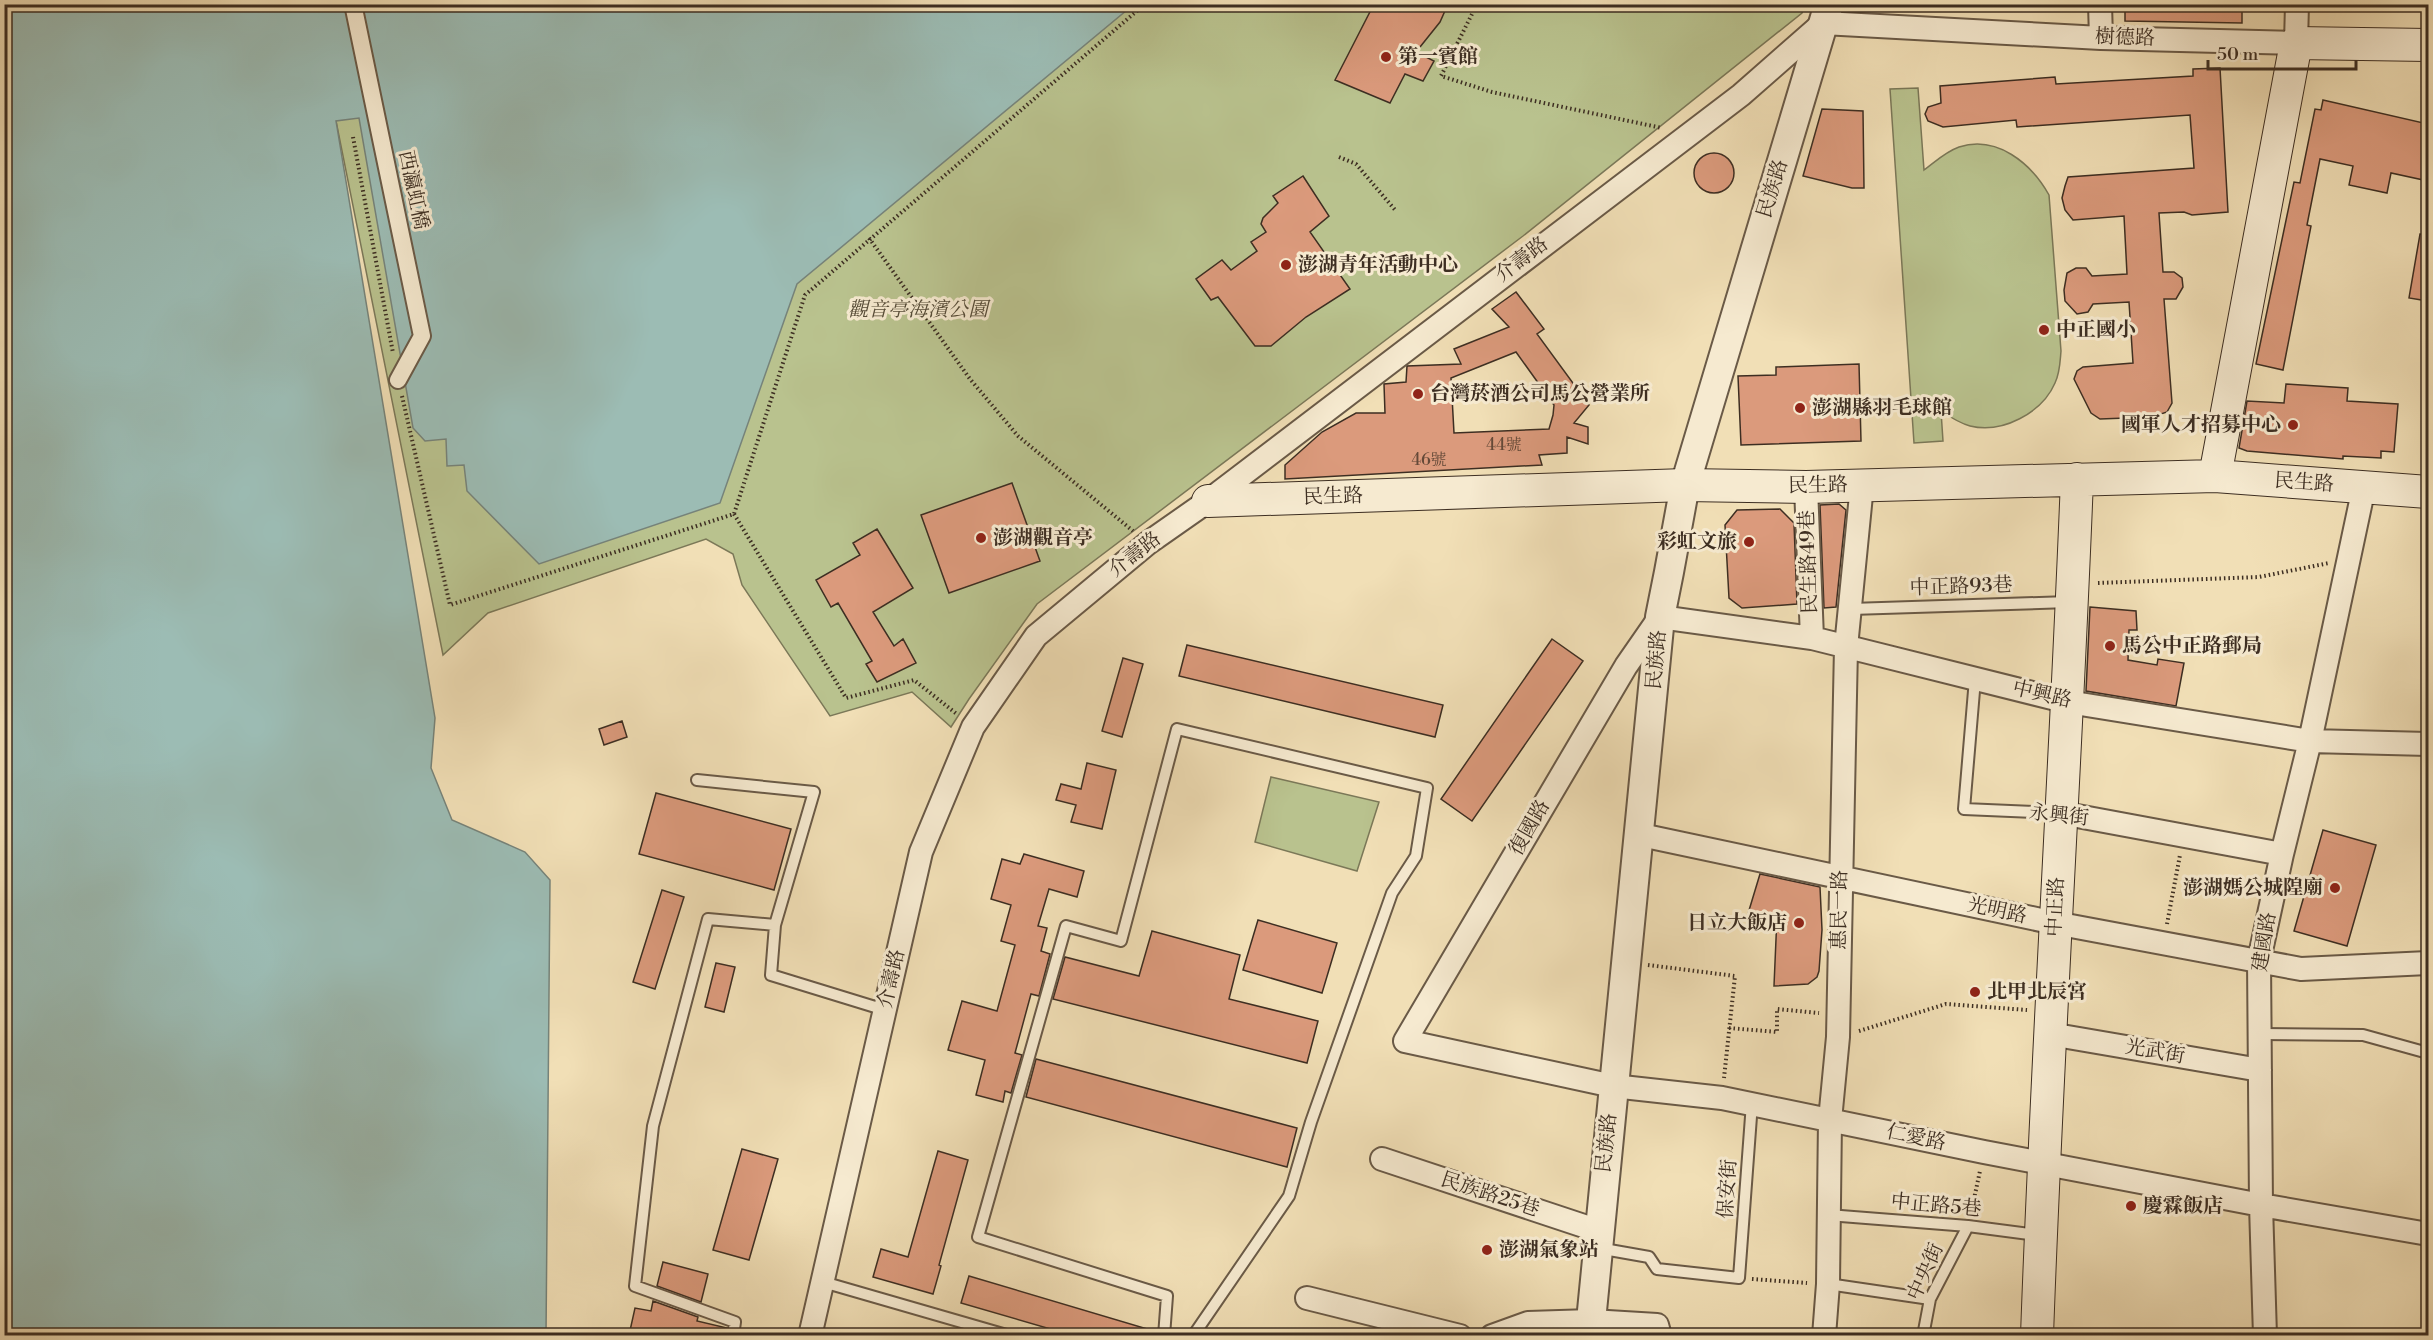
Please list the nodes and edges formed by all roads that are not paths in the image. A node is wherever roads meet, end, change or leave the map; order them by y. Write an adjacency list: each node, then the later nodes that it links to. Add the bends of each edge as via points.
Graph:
1 (353, 4): 8 (street, 西瀛虹橋, via 422,336)
2 (2100, 4): 5 (street)
3 (2297, 4): 6 (street)
4 (1826, 14): 5 (street, 樹德路); 11 (street, 民族路); 16 (street, 介壽路, via 1741,95)
5 (2101, 38): 6 (street, 樹德路)
6 (2296, 43): 7 (main road, 樹德路); 9 (main road)
7 (2428, 45)
8 (398, 380)
9 (2215, 476): 10 (main road, 民生路); 14 (main road, 民生路)
10 (2077, 478): 12 (main road, 民生路); 17 (main road, 中正路)
11 (1685, 485): 13 (main road, 民生路); 16 (main road, 民生路); 19 (street, 民族路)
12 (1862, 485): 13 (main road, 民生路); 18 (street, 惠民一路)
13 (1806, 486): 20 (street, 民生路49巷)
14 (2364, 487): 15 (main road, 民生路); 24 (street, 建國路)
15 (2428, 492)
16 (1208, 501): 35 (street, 介壽路, via 1148,543 1036,636 973,727 921,852)
17 (2073, 593): 18 (lane, 中正路93巷); 23 (main road, 中正路)
18 (1851, 609): 21 (street, 惠民一路)
19 (1660, 617): 20 (street, 中興路); 28 (street, 民族路); 38 (street, 復國路, via 1626,666)
20 (1812, 638): 21 (street, 中興路)
21 (1846, 647): 22 (street, 中興路); 30 (street, 惠民一路)
22 (1975, 679): 23 (street, 中興路); 27 (lane, 永興街, via 1964,809)
23 (2068, 702): 24 (street, 中興路); 27 (main road, 中正路)
24 (2310, 741): 25 (street, 中興路); 29 (street, 建國路)
25 (2428, 744)
26 (697, 780): 32 (lane, via 814,792)
27 (2061, 813): 29 (street, 永興街); 31 (main road, 中正路)
28 (1641, 836): 30 (street, 光明路); 41 (street, 民族路)
29 (2282, 854): 33 (street, 建國路)
30 (1840, 876): 31 (street, 光明路); 43 (street, 惠民一路, via 1838,1026)
31 (2055, 923): 33 (street, 光明路); 36 (main road, 中正路)
32 (775, 925): 35 (lane, via 771,975); 58 (lane, via 708,919 653,1126 635,1286 735,1322)
33 (2259, 960): 34 (street, 光明路, via 2301,969); 37 (street, 建國路)
34 (2428, 963)
35 (885, 1010): 52 (street, 介壽路)
36 (2050, 1023): 40 (street, 光武街); 45 (main road, 中正路)
37 (2260, 1034): 39 (lane, via 2363,1035); 40 (street, 建國路)
38 (1405, 1041): 41 (street, 仁愛路)
39 (2428, 1053)
40 (2260, 1070): 46 (street, 建國路)
41 (1613, 1086): 42 (street, 仁愛路); 51 (street, 民族路)
42 (1752, 1103): 43 (street, 仁愛路); 51 (lane, 保安街, via 1739,1278 1657,1269 1649,1257)
43 (1830, 1120): 45 (street, 仁愛路); 47 (street, 惠民一路)
44 (1382, 1159): 51 (street, 民族路25巷)
45 (2043, 1163): 46 (street, 仁愛路); 50 (main road, 中正路)
46 (2260, 1205): 49 (street, 仁愛路); 68 (street, 建國路)
47 (1828, 1215): 48 (lane, 中正路5巷); 53 (street, 惠民一路)
48 (1968, 1226): 50 (lane, 中正路5巷); 55 (lane, 中央街)
49 (2428, 1234)
50 (2040, 1235): 67 (main road, 中正路)
51 (1598, 1239): 56 (street, 民族路)
52 (823, 1282): 59 (street, 介壽路); 60 (lane)
53 (1828, 1284): 55 (lane); 66 (street, 惠民一路)
54 (1307, 1298): 63 (street)
55 (1930, 1299): 57 (lane, 中央街)
56 (1592, 1328): 64 (street, via 1528,1323); 65 (street, via 1657,1325)
57 (1924, 1333)
58 (734, 1335)
59 (810, 1335)
60 (1011, 1335)
61 (1164, 1335): 62 (lane, via 1167,1296 978,1237 1066,926 1121,941 1177,729 1427,788 1416,856 1392,893 1288,1196)
62 (1193, 1335)
63 (1460, 1335)
64 (1492, 1335)
65 (1660, 1335)
66 (1824, 1335)
67 (2037, 1335)
68 (2265, 1335)

